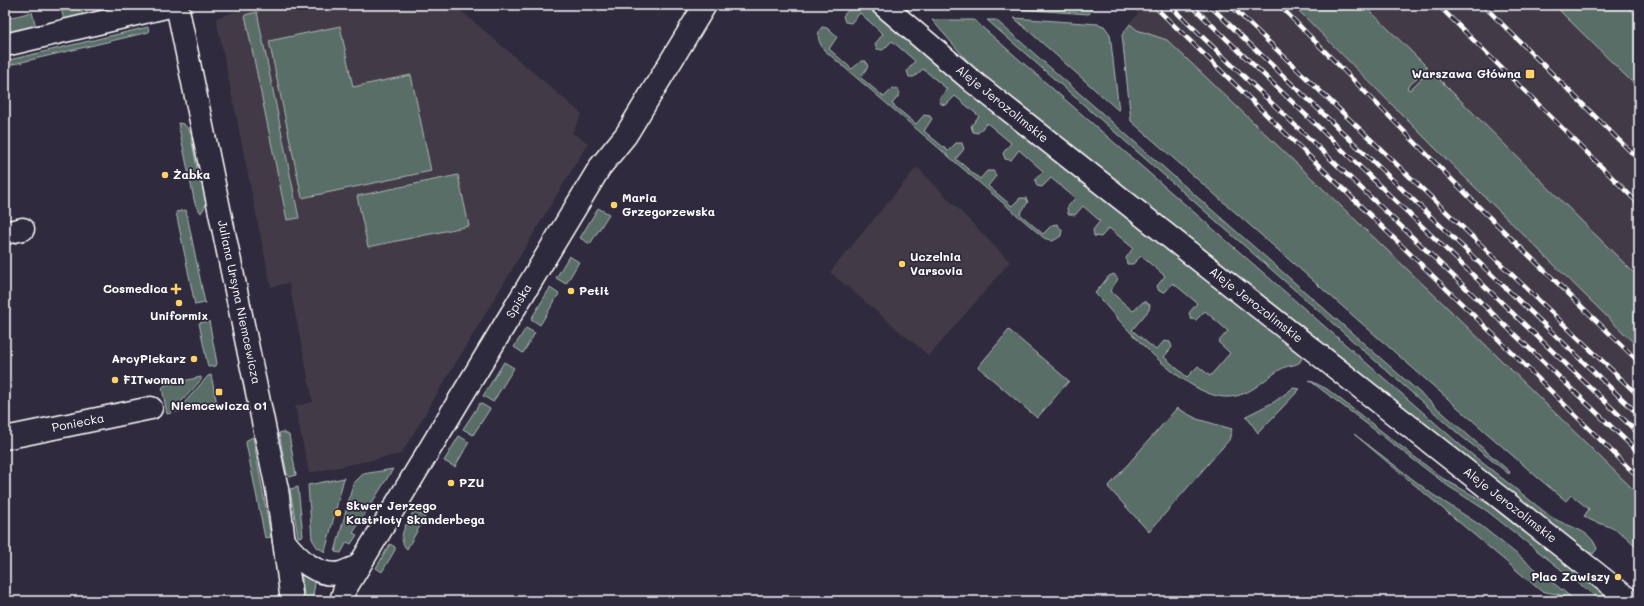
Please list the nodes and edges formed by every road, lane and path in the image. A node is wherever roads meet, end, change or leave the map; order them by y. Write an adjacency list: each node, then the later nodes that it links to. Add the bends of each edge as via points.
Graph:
1 (174, 5): 5 (main road)
2 (177, 5): 8 (main road, Juliana Ursyna Niemcewicza, via 260,402)
3 (705, 5): 9 (main road, Spiska, via 626,135 600,167)
4 (884, 5): 12 (main road, Aleje Jerozolimskie, via 972,81)
5 (5, 45)
6 (151, 408): 7 (main road, Poniecka)
7 (5, 438)
8 (284, 541): 9 (main road, via 298,558 313,568 325,572 341,572); 10 (main road, Juliana Ursyna Niemcewicza)
9 (359, 566): 11 (main road, Spiska)
10 (292, 601)
11 (341, 601)
12 (1631, 601)

